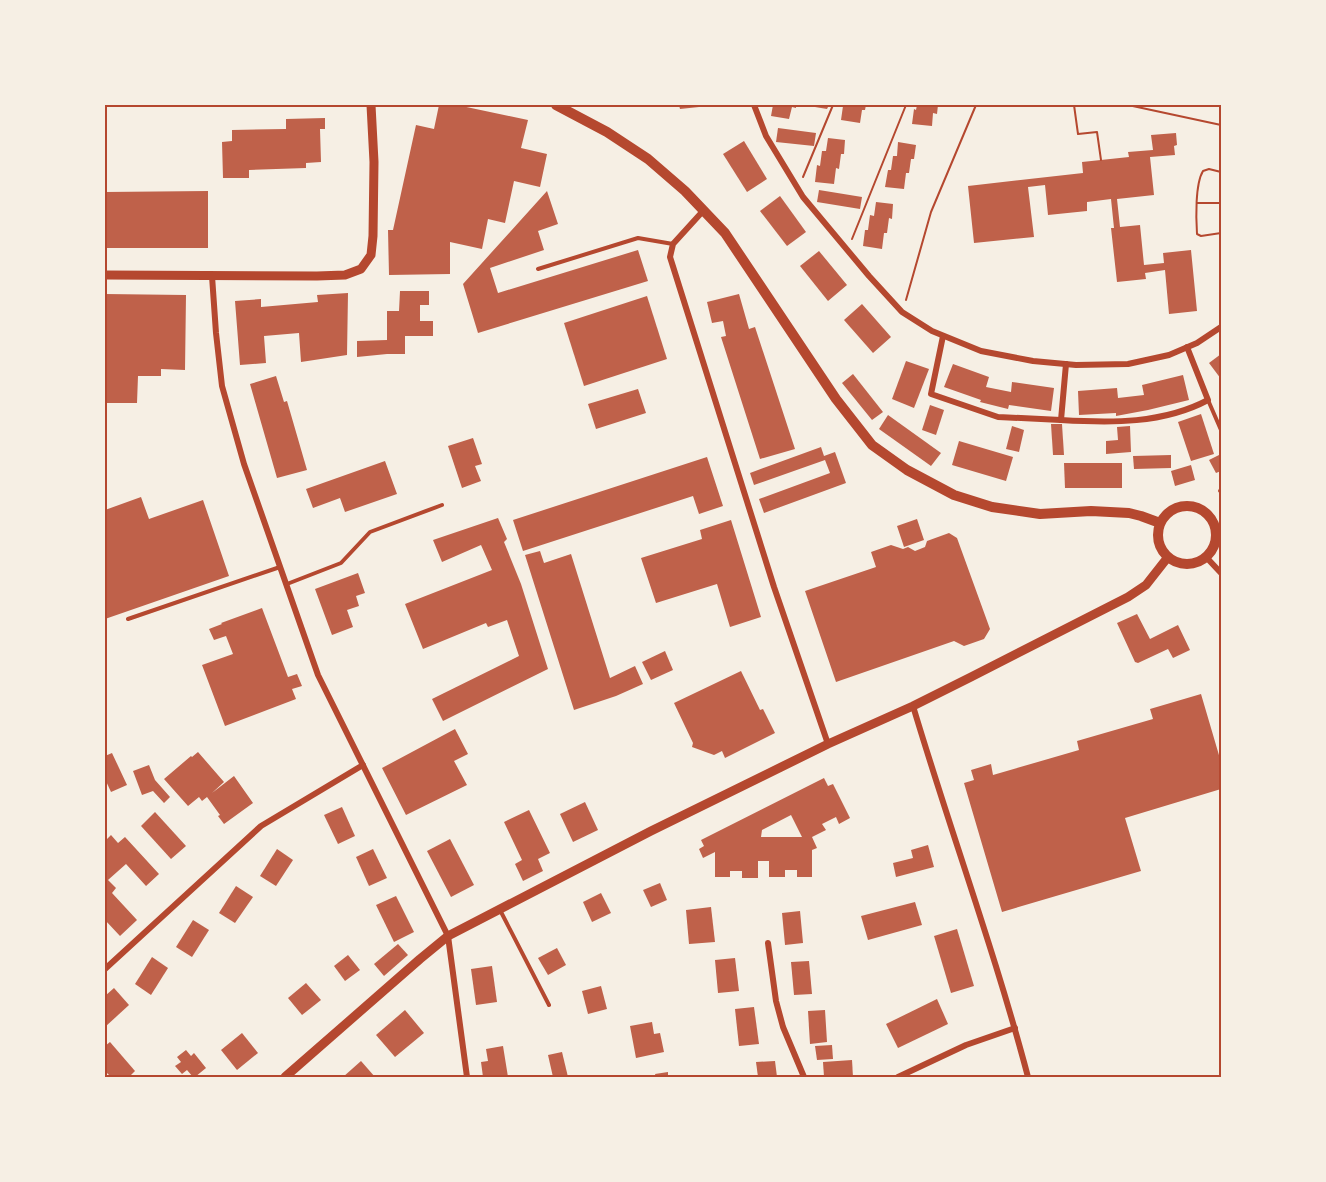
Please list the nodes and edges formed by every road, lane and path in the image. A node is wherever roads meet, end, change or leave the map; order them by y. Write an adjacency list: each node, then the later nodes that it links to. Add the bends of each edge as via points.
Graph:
1 (372, 105): 22 (street, via 373,236 371,255 361,269 345,275)
2 (556, 105): 16 (main road, via 648,159)
3 (754, 105): 13 (street, via 766,136)
4 (833, 105): 13 (path)
5 (906, 105): 19 (path)
6 (976, 105): 23 (path, via 931,212)
7 (1074, 105): 10 (path, via 1078,134 1097,132)
8 (1128, 105): 9 (path)
9 (1221, 124)
10 (1101, 160)
11 (1221, 172): 12 (path); 14 (path, via 1203,171)
12 (1221, 178)
13 (798, 188): 19 (street)
14 (1197, 203): 15 (path); 17 (path, via 1197,234)
15 (1221, 204)
16 (703, 211): 18 (street); 35 (main road, via 725,233 865,436 908,470 954,495 992,507 1040,514 1129,513)
17 (1221, 233)
18 (673, 244): 20 (lane, via 638,238); 43 (street, via 670,257)
19 (847, 250): 23 (street)
20 (538, 269)
21 (105, 274): 22 (street)
22 (212, 276): 38 (street, via 222,386)
23 (902, 312): 25 (street)
24 (1221, 327): 26 (street)
25 (943, 336): 27 (street, via 981,351); 29 (street, via 931,394 998,417)
26 (1188, 347): 27 (street, via 1128,364); 28 (street)
27 (1066, 364): 29 (street)
28 (1208, 400): 29 (street, via 1151,419); 30 (lane)
29 (1061, 420)
30 (1221, 430)
31 (1221, 488): 32 (path)
32 (1221, 494)
33 (442, 505): 40 (lane, via 370,532 341,564)
34 (1216, 515): 35 (main road, via 1196,506 1179,506); 37 (main road, via 1217,537)
35 (1160, 523): 36 (main road, via 1159,542)
36 (1168, 557): 37 (main road, via 1186,564); 42 (street, via 1146,585 1128,597)
37 (1206, 557): 39 (street)
38 (280, 567): 40 (street); 41 (lane)
39 (1221, 573)
40 (286, 585): 44 (street, via 318,675)
41 (128, 619)
42 (913, 706): 43 (street); 50 (street)
43 (828, 744): 45 (street)
44 (363, 765): 46 (street); 48 (street, via 261,826)
45 (499, 910): 46 (street); 49 (lane)
46 (448, 936): 51 (street); 52 (street)
47 (768, 943): 53 (street, via 776,1001)
48 (105, 969)
49 (549, 1005)
50 (1015, 1028): 54 (street, via 966,1045); 55 (street)
51 (285, 1077)
52 (467, 1077)
53 (804, 1077)
54 (898, 1077)
55 (1028, 1077)

